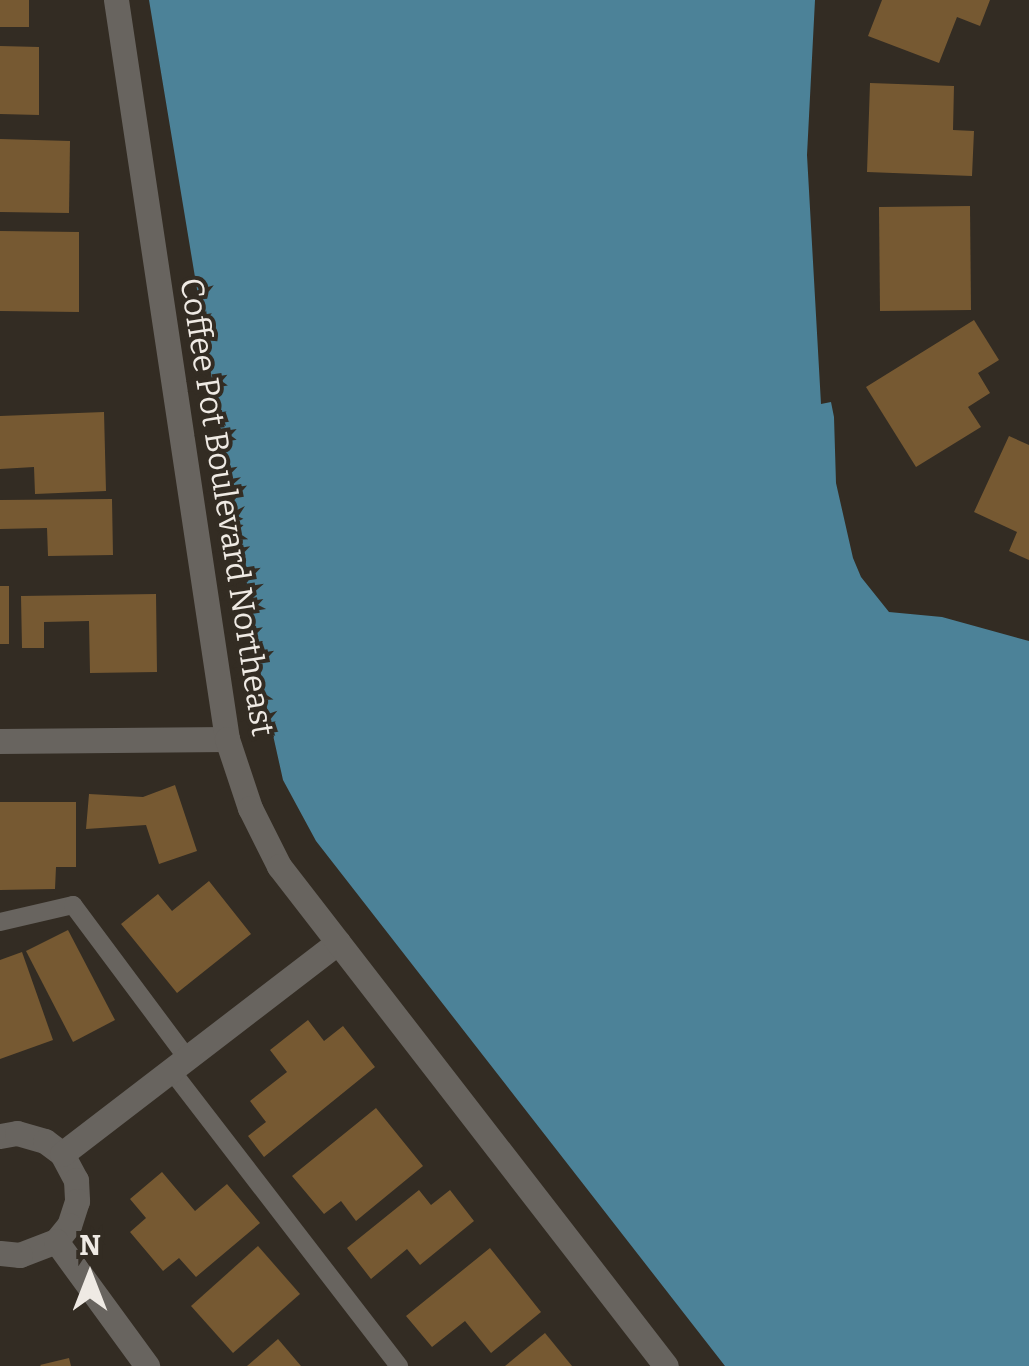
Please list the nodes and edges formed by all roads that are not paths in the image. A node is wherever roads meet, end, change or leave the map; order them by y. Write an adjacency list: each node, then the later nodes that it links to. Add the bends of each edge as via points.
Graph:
1 (116, 0): 2 (street, Coffee Pot Boulevard Northeast)
2 (227, 739): 3 (street); 5 (street, Coffee Pot Boulevard Northeast, via 279,866)
3 (0, 740)
4 (0, 922): 6 (lane, via 73,904)
5 (338, 942): 6 (street); 13 (street, Coffee Pot Boulevard Northeast)
6 (179, 1064): 8 (street); 12 (lane)
7 (0, 1136): 8 (street, via 45,1141)
8 (62, 1154): 9 (street, via 76,1180 77,1201)
9 (56, 1241): 10 (street, via 20,1256); 11 (street)
10 (0, 1253)
11 (147, 1366)
12 (400, 1366)
13 (666, 1366)

